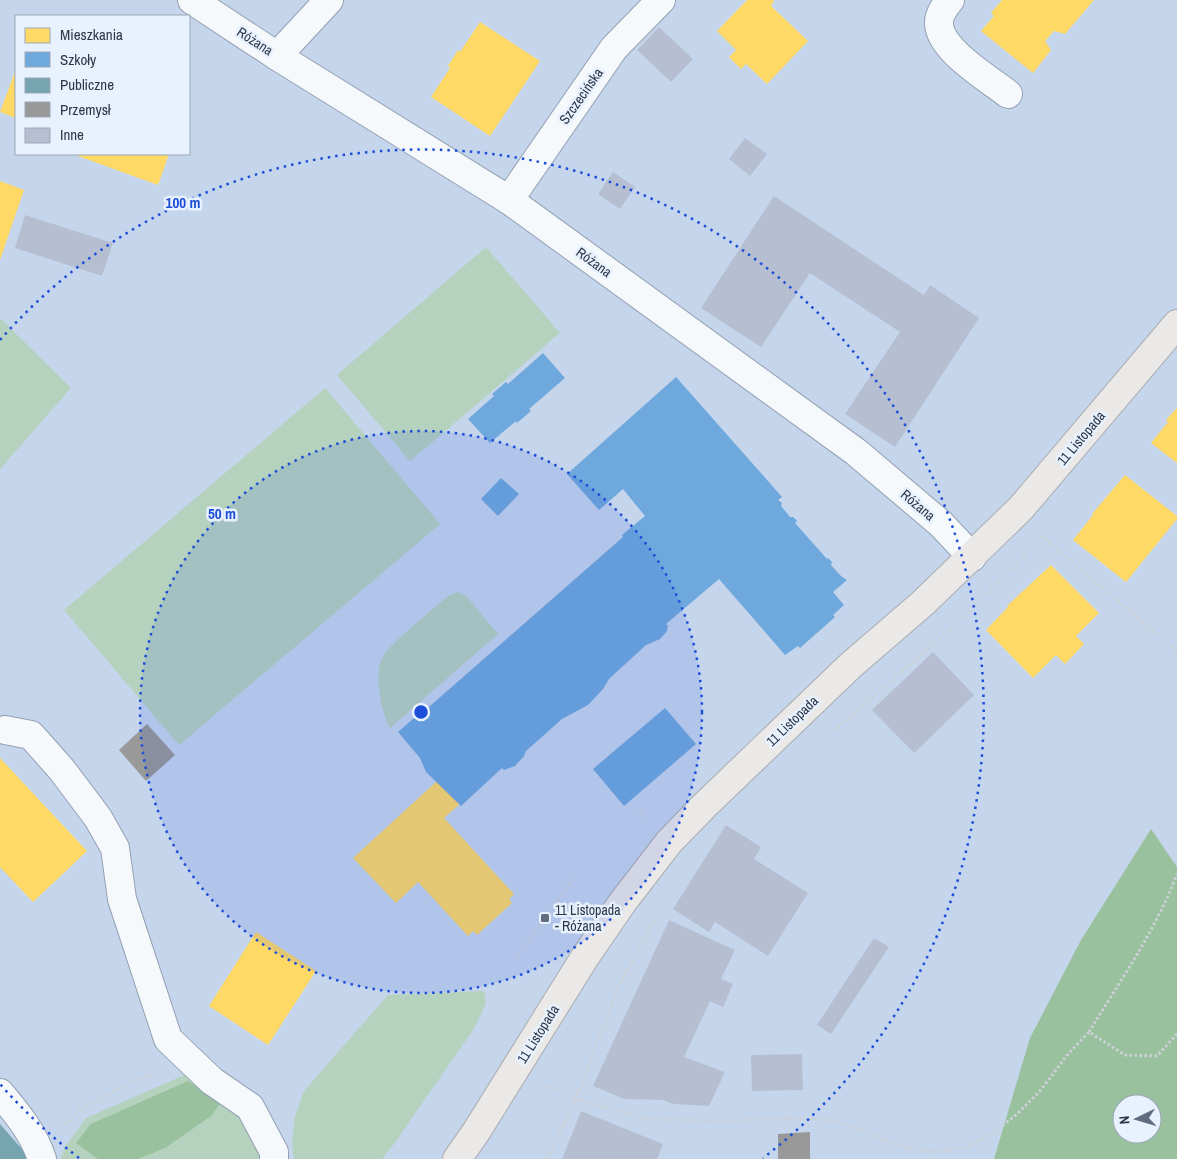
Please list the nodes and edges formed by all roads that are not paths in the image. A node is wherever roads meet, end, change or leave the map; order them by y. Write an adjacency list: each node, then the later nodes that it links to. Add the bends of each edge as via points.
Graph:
1 (192, 0): 5 (street, Różana)
2 (329, 0): 5 (street)
3 (661, 0): 7 (street, Szczecińska, via 614,48)
4 (950, 0): 6 (street, via 938,23 943,38 962,58)
5 (277, 56): 7 (street, Różana)
6 (1008, 94)
7 (509, 200): 9 (street, Różana, via 856,452 941,524)
8 (1177, 324): 9 (main road, 11 Listopada, via 1021,508)
9 (972, 557): 14 (main road, 11 Listopada, via 851,665 669,842 622,902)
10 (5, 730): 13 (street, via 31,735 98,818 115,848 122,899 168,1039 212,1081 250,1107 274,1152)
11 (0, 1094): 12 (street, via 17,1112)
12 (41, 1154)
13 (274, 1159)
14 (457, 1159)

